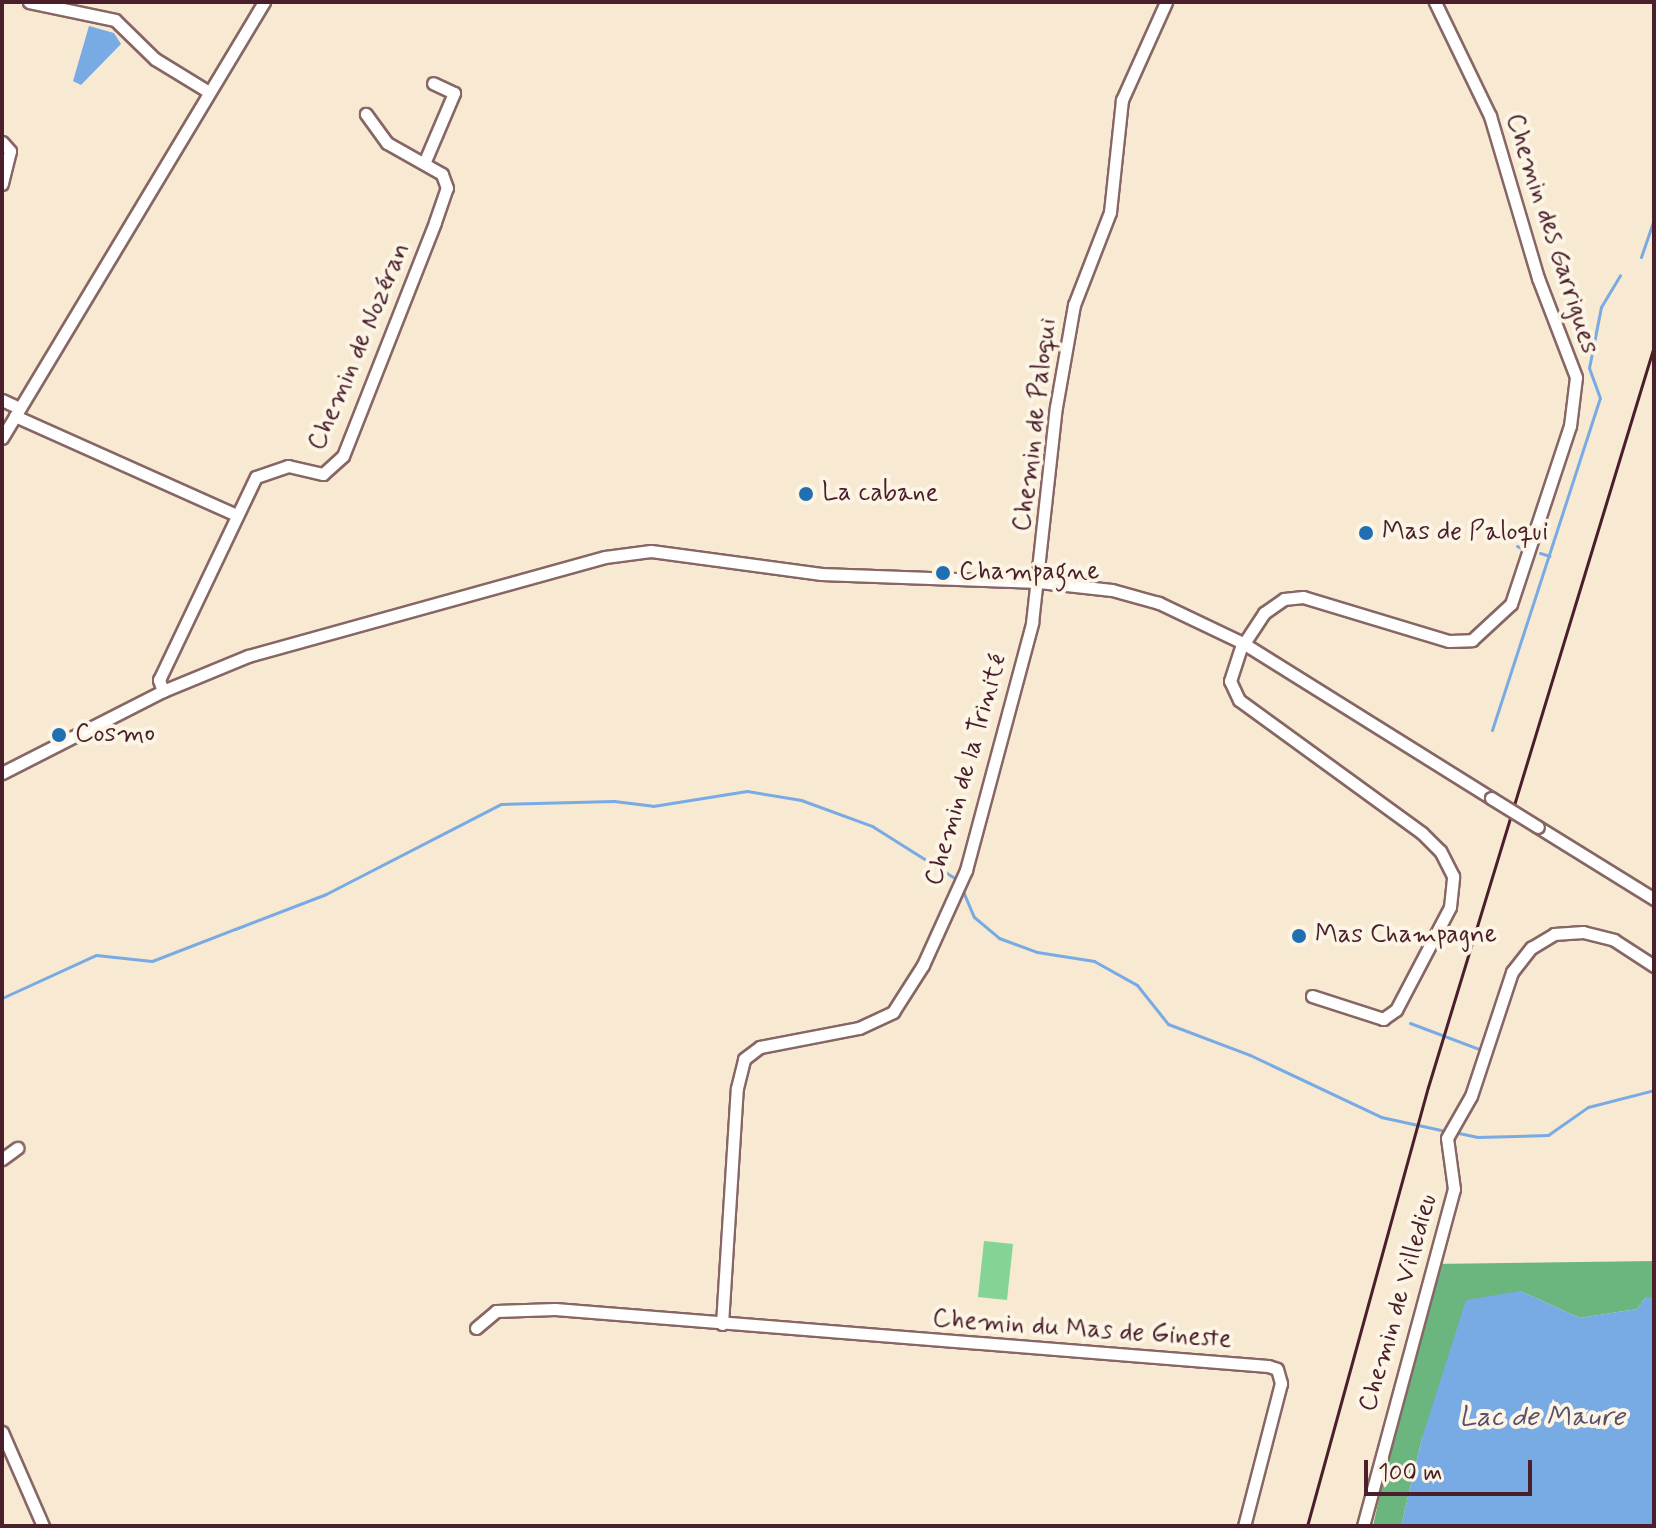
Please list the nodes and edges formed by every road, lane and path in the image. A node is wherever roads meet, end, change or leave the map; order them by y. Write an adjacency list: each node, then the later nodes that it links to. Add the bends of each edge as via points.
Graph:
1 (29, 2): 6 (street, via 115,20 155,59)
2 (264, 2): 6 (street)
3 (1166, 2): 15 (street, Chemin de Paloqui, via 1122,100 1110,212 1074,305 1056,407)
4 (1435, 2): 16 (street, Chemin des Garrigues, via 1490,116 1538,278 1576,377 1570,426 1548,505 1511,604 1472,640 1449,641 1303,597 1274,604)
5 (433, 83): 9 (street, via 454,93)
6 (209, 92): 12 (street)
7 (366, 114): 9 (street, via 387,143)
8 (2, 142): 10 (street, via 10,151)
9 (425, 161): 14 (street, Chemin de Nozéran, via 442,174 447,188 343,456 323,474 288,466 256,477)
10 (2, 184)
11 (2, 400): 12 (street)
12 (17, 412): 13 (street); 14 (street)
13 (2, 438)
14 (236, 515): 17 (street, Chemin de Nozéran, via 159,680)
15 (1039, 582): 16 (street, via 1112,590 1159,603); 17 (street, via 884,579 662,552 623,554 275,647); 24 (street, Chemin de la Trinité, via 966,870 905,997 878,1022 760,1047 744,1059 737,1088)
16 (1243, 643): 19 (street, bridge); 21 (street, Chemin des Garrigues, via 1230,681 1239,700 1422,833 1440,851 1453,876 1450,907 1396,1010 1383,1019)
17 (163, 691): 18 (street)
18 (2, 773)
19 (1654, 899)
20 (1654, 966): 29 (street, Chemin de Villedieu, via 1614,940 1583,932 1554,934 1531,948 1512,972 1471,1096 1449,1133 1454,1189)
21 (1312, 996)
22 (17, 1148): 23 (street)
23 (2, 1159)
24 (722, 1324): 25 (street, via 512,1310 496,1311); 28 (street, Chemin du Mas de Gineste, via 1277,1369 1281,1383 1276,1410)
25 (476, 1328)
26 (2, 1432): 27 (street)
27 (43, 1526)
28 (1244, 1526)
29 (1363, 1526)

